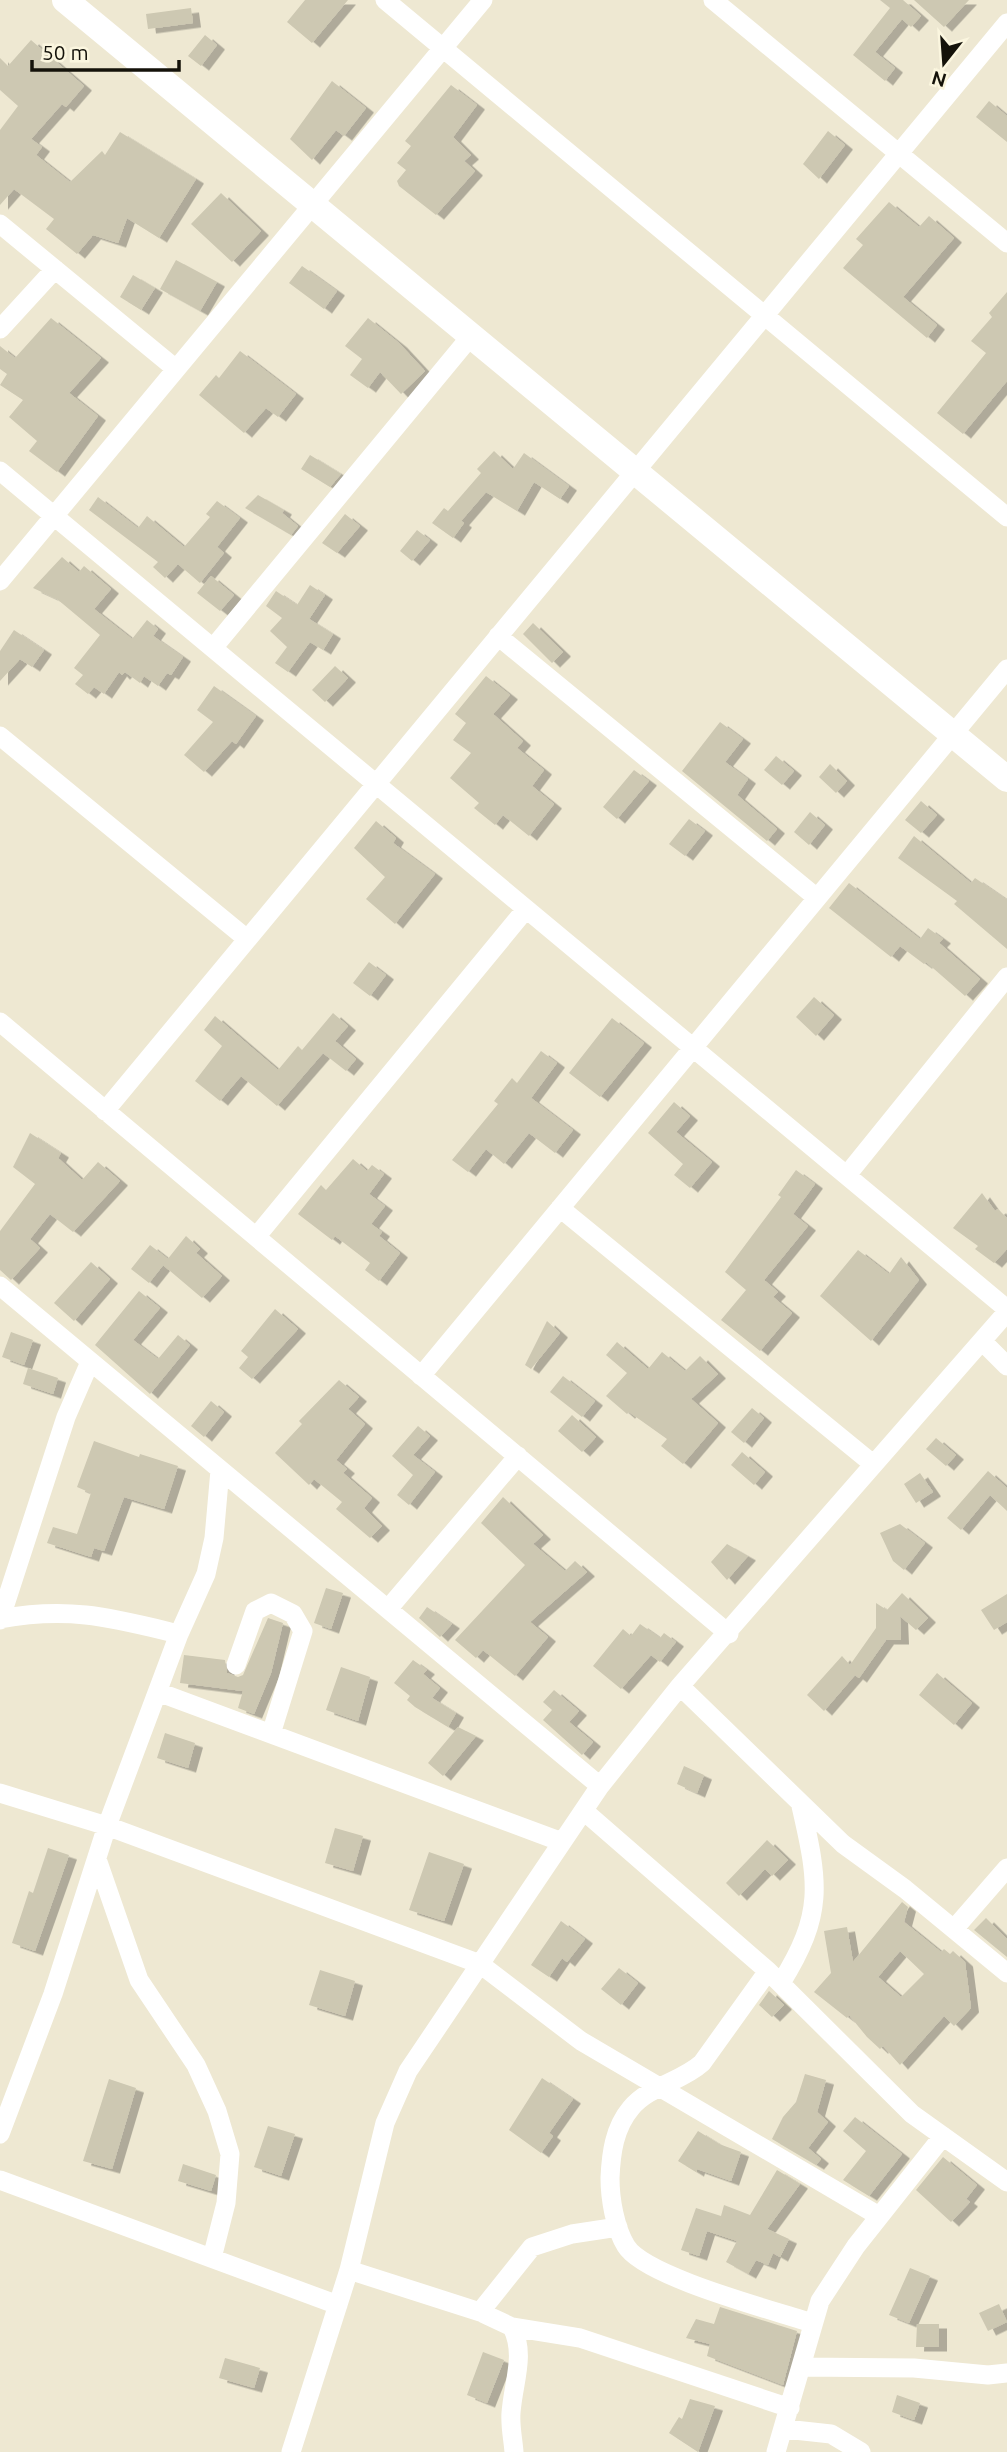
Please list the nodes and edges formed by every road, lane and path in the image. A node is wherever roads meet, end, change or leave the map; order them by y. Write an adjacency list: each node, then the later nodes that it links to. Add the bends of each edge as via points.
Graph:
1 (65, 0): 8 (street)
2 (386, 0): 6 (street)
3 (483, 0): 6 (street)
4 (713, 0): 7 (street)
5 (1007, 23): 7 (street)
6 (443, 48): 8 (street); 12 (street)
7 (899, 154): 10 (street); 12 (street)
8 (313, 205): 14 (street); 15 (street)
9 (0, 224): 11 (street)
10 (1007, 243)
11 (55, 269): 13 (street); 15 (street)
12 (764, 315): 17 (street); 19 (street)
13 (0, 329)
14 (471, 336): 17 (street); 22 (street)
15 (176, 369): 18 (street)
16 (0, 471): 18 (street)
17 (635, 471): 21 (street); 24 (street)
18 (54, 516): 20 (street); 22 (street)
19 (1007, 517)
20 (0, 582)
21 (498, 636): 27 (street); 28 (street)
22 (214, 649): 27 (street)
23 (1007, 669): 24 (street)
24 (953, 734): 26 (street); 28 (street)
25 (0, 736): 30 (street)
26 (1007, 779)
27 (376, 783): 29 (street); 30 (street)
28 (817, 898): 34 (street)
29 (526, 909): 34 (street); 38 (street)
30 (247, 939): 35 (street)
31 (1007, 977): 36 (street)
32 (4, 1025): 33 (street); 35 (street)
33 (0, 1047)
34 (693, 1048): 36 (street); 37 (street)
35 (105, 1111): 38 (street)
36 (847, 1175): 40 (street)
37 (560, 1208): 44 (street); 46 (street)
38 (256, 1237): 44 (street)
39 (0, 1286): 42 (street)
40 (1007, 1310): 41 (street)
41 (984, 1342): 43 (street); 46 (street)
42 (90, 1362): 47 (street); 49 (street, via 66,1418)
43 (1007, 1366)
44 (421, 1376): 45 (street)
45 (518, 1456): 48 (street); 51 (street)
46 (873, 1464): 51 (street)
47 (220, 1469): 48 (street); 50 (street, via 210,1558)
48 (388, 1609): 56 (street)
49 (0, 1619): 50 (street, via 73,1612)
50 (179, 1634): 54 (street)
51 (729, 1634): 53 (street)
52 (236, 1665): 55 (street, via 255,1611 271,1603 293,1614 303,1631)
53 (680, 1686): 56 (street); 58 (street)
54 (158, 1692): 55 (street); 60 (street)
55 (271, 1734): 61 (street)
56 (600, 1786): 59 (street)
57 (0, 1793): 60 (street)
58 (801, 1807): 64 (street); 67 (street, via 816,1889 812,1923 798,1955)
59 (584, 1811): 61 (street); 67 (street)
60 (107, 1826): 62 (street); 65 (street)
61 (562, 1842): 65 (street)
62 (97, 1858): 69 (street, via 53,1994); 75 (street, via 139,1980 195,2064 230,2154 226,2203)
63 (1007, 1868): 64 (street)
64 (954, 1930): 66 (street)
65 (480, 1964): 68 (street, via 581,2041); 76 (street, via 408,2071 394,2100)
66 (1007, 1973)
67 (774, 1977): 68 (street, via 702,2063); 70 (street, via 912,2114)
68 (658, 2089): 73 (street); 74 (street, via 629,2109 613,2142 610,2189)
69 (0, 2134)
70 (943, 2136): 72 (street); 73 (street)
71 (0, 2180): 75 (street)
72 (1007, 2182)
73 (879, 2216): 79 (street, via 835,2275)
74 (618, 2227): 78 (street, via 572,2234 532,2248); 79 (street, via 639,2260 667,2274)
75 (212, 2258): 77 (street)
76 (349, 2270): 77 (street); 78 (street)
77 (338, 2305): 85 (street)
78 (480, 2312): 80 (street)
79 (812, 2323): 81 (street)
80 (512, 2327): 83 (street, via 580,2338); 86 (street, via 519,2340 510,2415)
81 (800, 2367): 82 (street); 83 (street)
82 (1007, 2373)
83 (790, 2408): 84 (street)
84 (785, 2429): 87 (street); 88 (street, via 831,2434)
85 (292, 2452)
86 (514, 2452)
87 (776, 2452)
88 (861, 2452)

